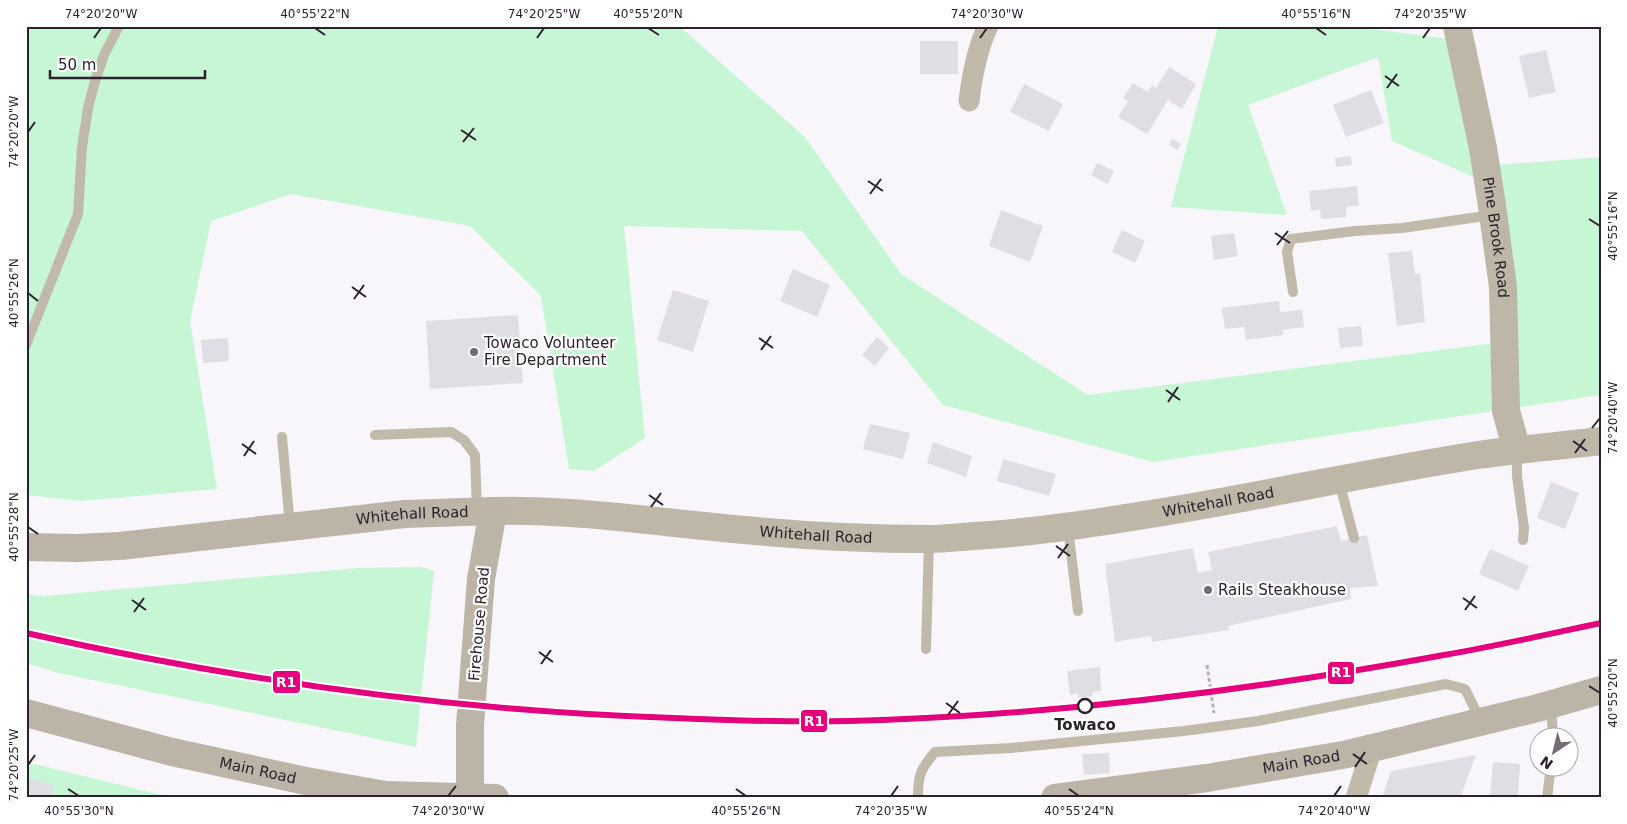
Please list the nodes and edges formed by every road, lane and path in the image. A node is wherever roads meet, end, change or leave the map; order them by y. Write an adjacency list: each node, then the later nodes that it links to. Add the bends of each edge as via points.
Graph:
1 (119, 26): 7 (lane, via 104,55 88,108 78,214)
2 (988, 26): 4 (street)
3 (1457, 26): 5 (street, Pine Brook Road)
4 (969, 101)
5 (1494, 214): 6 (lane, via 1402,228 1291,238 1287,252); 11 (street, Pine Brook Road, via 1503,287 1506,411)
6 (1293, 292)
7 (26, 345)
8 (375, 435): 13 (lane, via 452,432 464,440 475,455)
9 (282, 438): 14 (lane)
10 (1601, 442): 11 (street, Whitehall Road)
11 (1517, 450): 12 (street, Whitehall Road); 18 (lane)
12 (1339, 481): 15 (street, Whitehall Road); 16 (lane)
13 (485, 512): 14 (main road, Whitehall Road, via 406,514); 17 (street, Whitehall Road, via 518,511 745,530); 32 (main road, Firehouse Road, via 470,725)
14 (290, 527): 19 (main road, Whitehall Road, via 120,546)
15 (1068, 528): 17 (street, Whitehall Road); 20 (lane)
16 (1354, 538)
17 (929, 539): 21 (lane)
18 (1523, 540)
19 (26, 547)
20 (1078, 612)
21 (926, 649)
22 (1207, 665): 24 (path)
23 (1601, 690): 25 (main road, Main Road)
24 (1212, 703)
25 (1550, 704): 27 (main road, Main Road); 28 (lane)
26 (26, 713): 31 (main road, Main Road, via 172,752 306,781 386,794)
27 (1482, 722): 29 (main road, Main Road); 33 (lane, via 1465,689 1446,684 1258,721 1184,731 935,752 918,778)
28 (1552, 726)
29 (1372, 748): 34 (main road, Main Road, via 1207,778); 35 (street)
30 (1550, 776): 36 (lane)
31 (443, 797): 32 (main road, Main Road)
32 (483, 797)
33 (918, 798)
34 (1055, 798)
35 (1356, 798)
36 (1547, 798)

